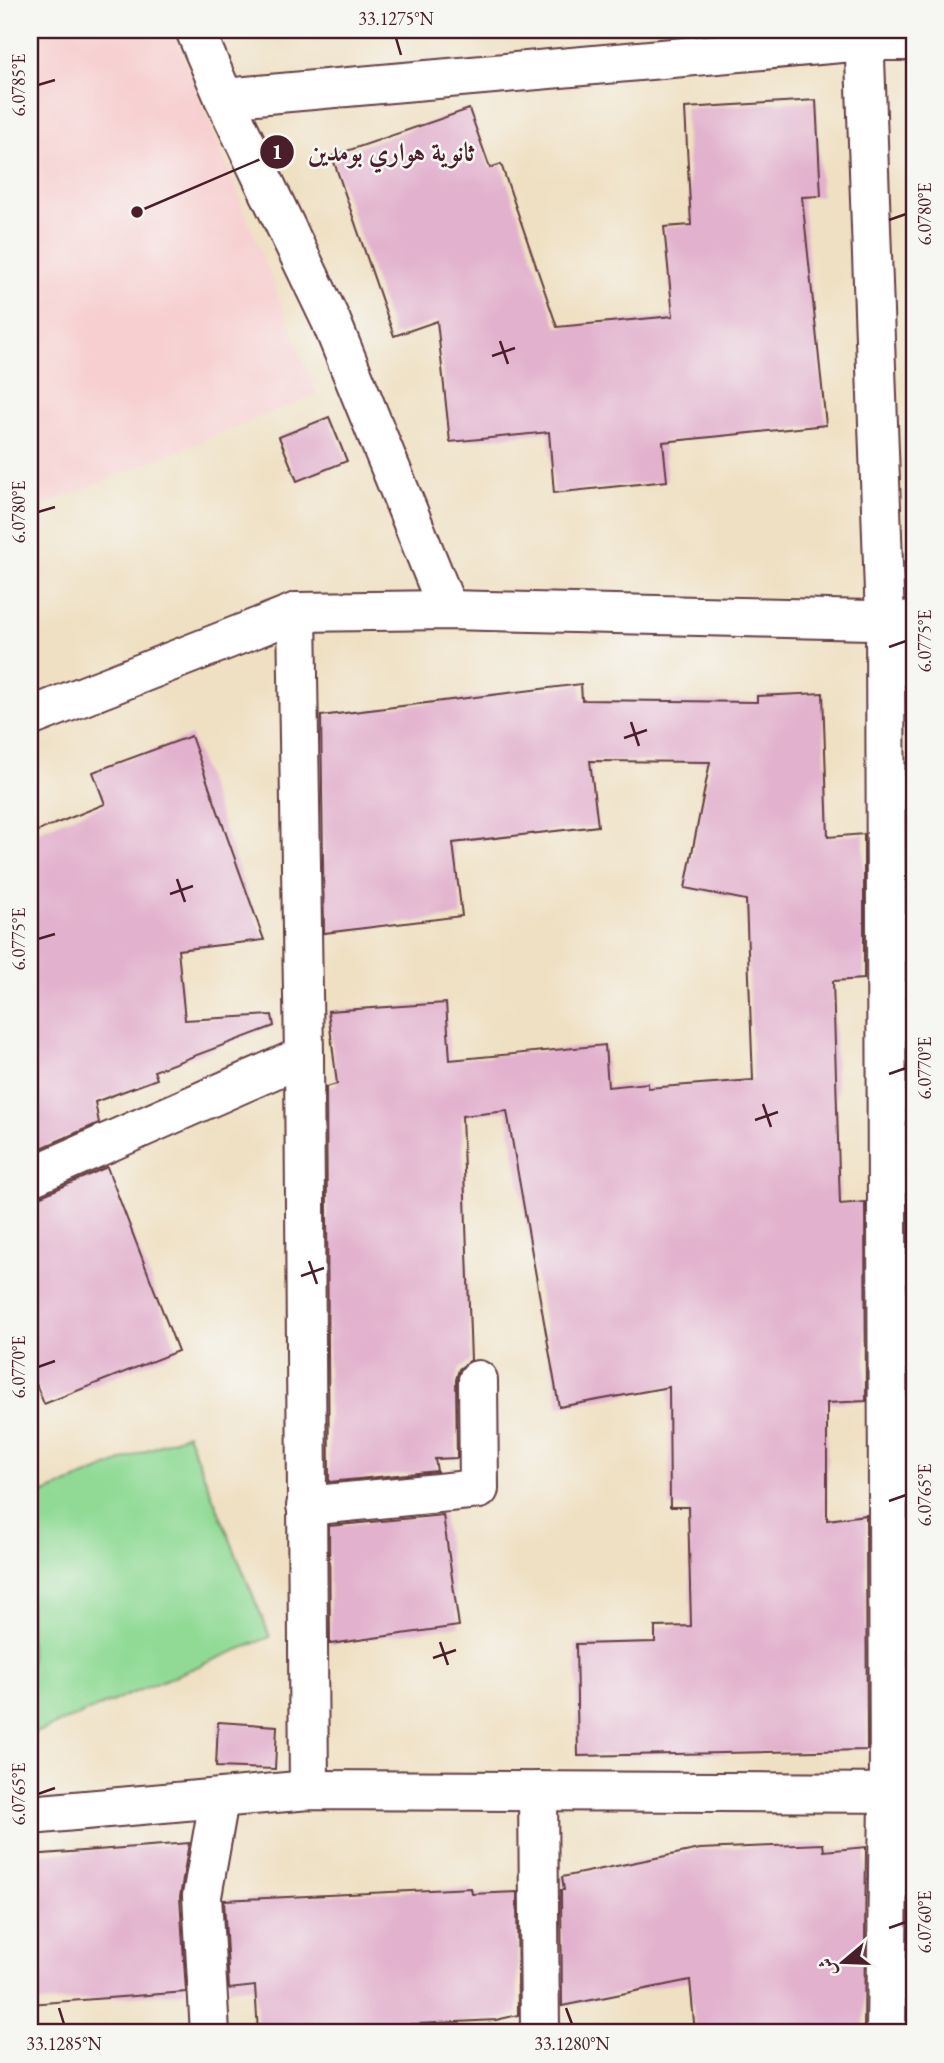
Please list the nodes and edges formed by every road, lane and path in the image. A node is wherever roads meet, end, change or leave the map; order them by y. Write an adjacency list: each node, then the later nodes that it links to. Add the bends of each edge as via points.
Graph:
1 (195, 30): 4 (street)
2 (864, 35): 3 (street); 4 (street); 7 (street)
3 (914, 40)
4 (224, 98): 5 (street, via 331,321)
5 (448, 610): 6 (street); 7 (street)
6 (297, 612): 8 (street); 9 (street)
7 (900, 620): 15 (street)
8 (30, 717)
9 (304, 1056): 10 (street); 12 (street)
10 (30, 1177)
11 (478, 1380): 12 (street, via 479,1489)
12 (306, 1506): 13 (street)
13 (309, 1790): 14 (street); 16 (street)
14 (538, 1791): 15 (street); 19 (street)
15 (902, 1793): 20 (street)
16 (219, 1800): 17 (street); 18 (street, via 202,1896)
17 (30, 1815)
18 (210, 2033)
19 (540, 2033)
20 (886, 2033)

